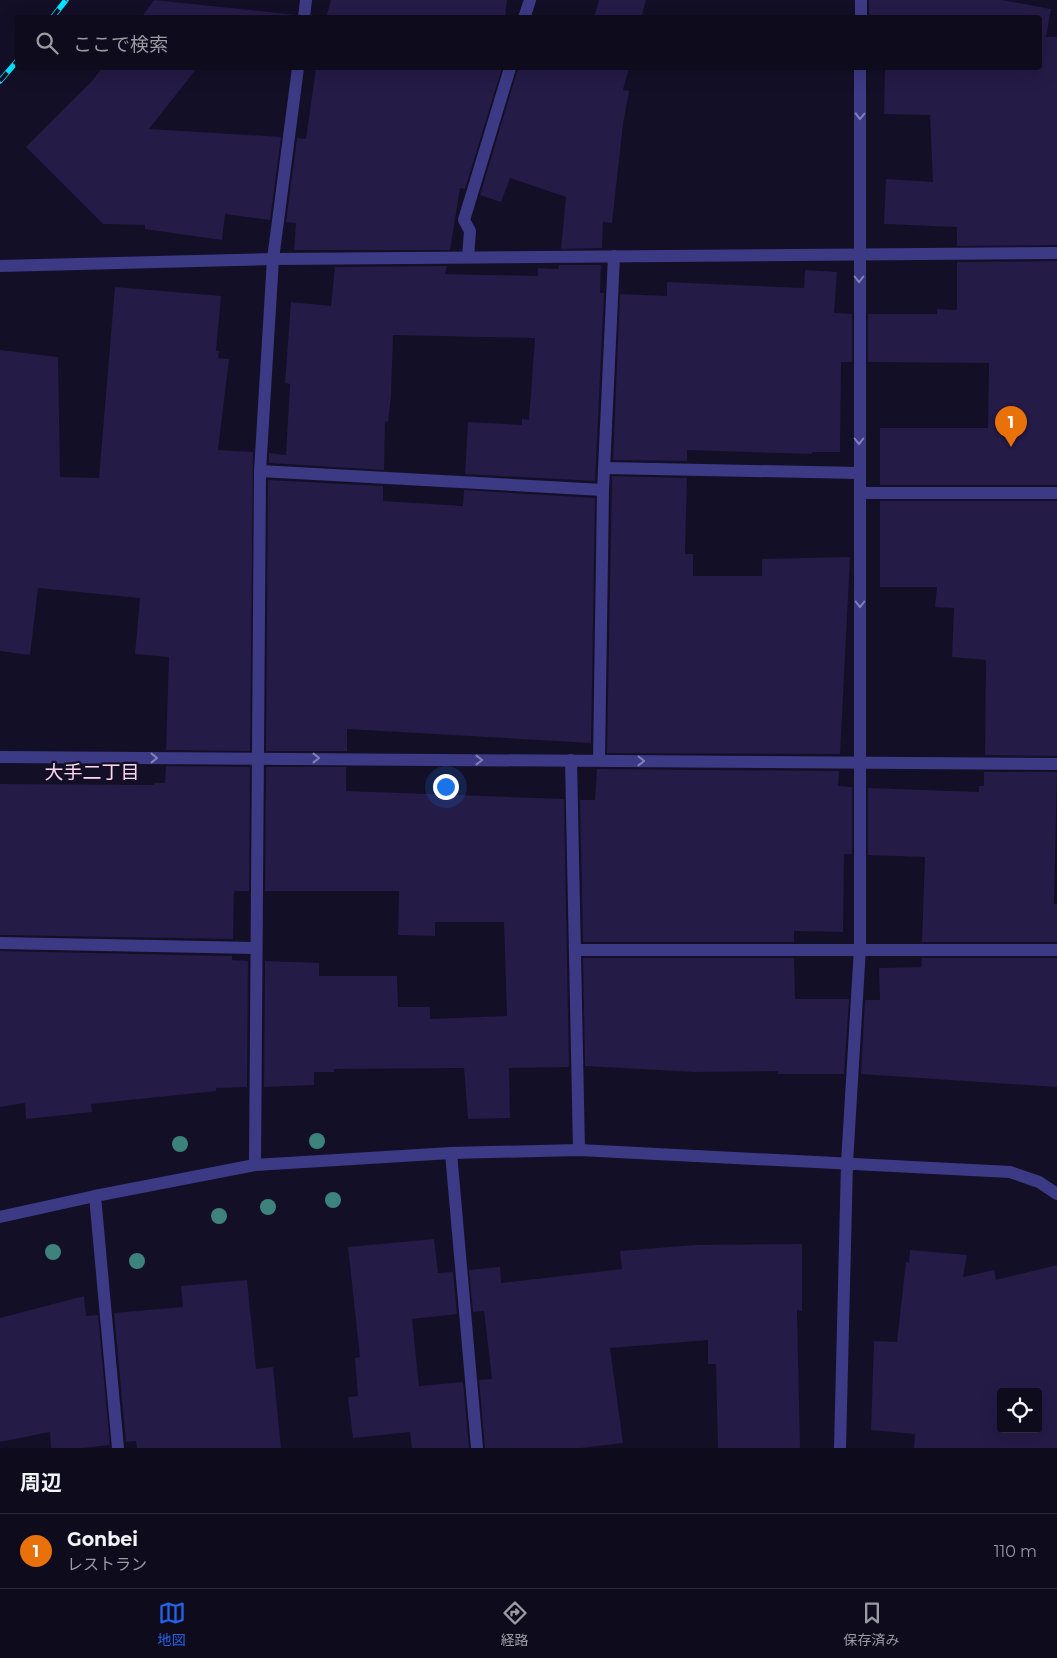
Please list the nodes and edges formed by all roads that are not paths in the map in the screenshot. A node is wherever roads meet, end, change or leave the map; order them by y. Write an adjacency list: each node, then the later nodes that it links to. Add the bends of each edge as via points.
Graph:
1 (306, 0): 4 (street)
2 (530, 0): 5 (street)
3 (861, 0): 6 (street)
4 (304, 15)
5 (525, 15)
6 (861, 15)
7 (298, 70): 14 (street)
8 (509, 70): 13 (street, via 464,220 470,231)
9 (860, 70): 10 (street, one-way to 10)
10 (859, 253): 11 (street); 12 (street); 18 (street, one-way to 18)
11 (1057, 254)
12 (614, 256): 13 (street); 16 (street)
13 (468, 257): 14 (street)
14 (273, 259): 15 (street); 17 (street)
15 (0, 266)
16 (605, 468): 18 (street); 19 (street)
17 (260, 471): 19 (street); 23 (street)
18 (859, 473): 20 (street)
19 (603, 490): 25 (street)
20 (860, 492): 21 (street); 26 (street, one-way to 26)
21 (1057, 492)
22 (0, 757): 23 (street, one-way to 23)
23 (256, 758): 24 (street, one-way to 24); 29 (street)
24 (571, 760): 25 (street); 31 (street)
25 (599, 760): 26 (street, one-way to 26)
26 (860, 763): 27 (street); 30 (street)
27 (1057, 764)
28 (0, 943): 29 (street)
29 (256, 948): 36 (street)
30 (860, 948): 31 (street); 32 (street); 35 (street)
31 (576, 950): 33 (street)
32 (1057, 950)
33 (579, 1150): 34 (street); 35 (street)
34 (451, 1153): 36 (street); 41 (street)
35 (847, 1163): 37 (street, via 1010,1172 1039,1182); 42 (street)
36 (255, 1165): 38 (street)
37 (1057, 1194)
38 (94, 1196): 39 (street); 40 (street)
39 (0, 1217)
40 (118, 1448)
41 (477, 1448)
42 (840, 1448)

